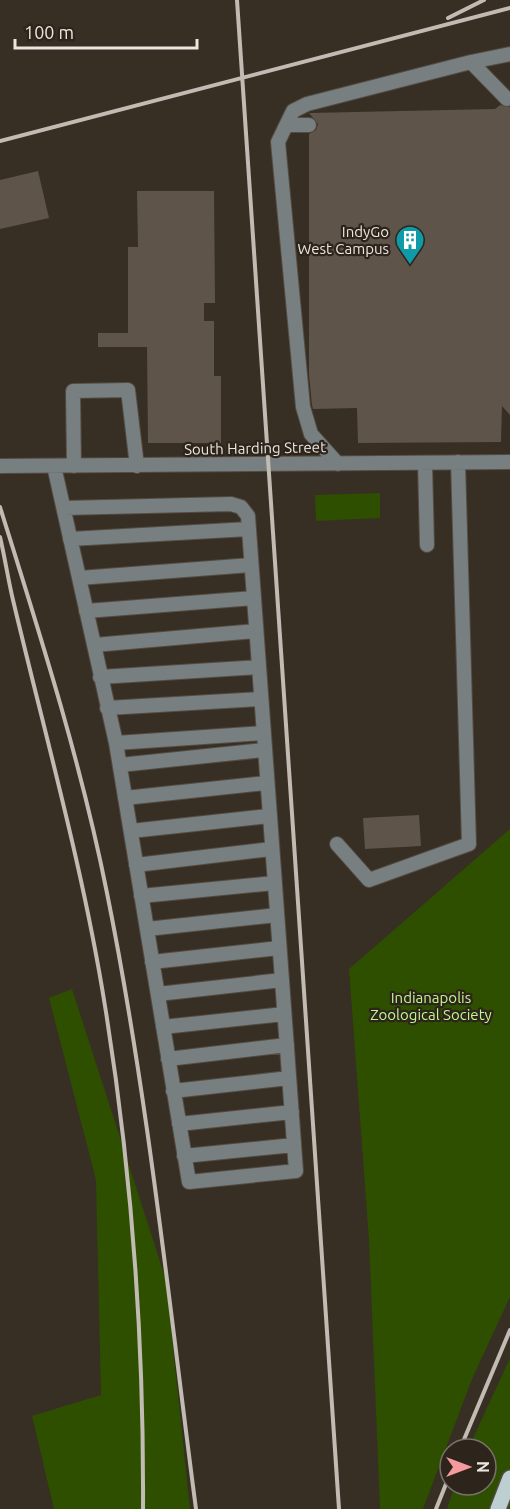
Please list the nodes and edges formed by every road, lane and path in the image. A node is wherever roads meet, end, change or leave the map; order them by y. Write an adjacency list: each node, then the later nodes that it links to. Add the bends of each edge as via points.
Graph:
1 (510, 54): 2 (street)
2 (471, 62): 3 (street); 4 (street, via 307,104 293,111)
3 (507, 99)
4 (288, 125): 5 (street); 9 (street, via 278,142 303,407 311,434)
5 (309, 125)
6 (458, 462): 7 (street, South Harding Street); 8 (street, South Harding Street); 36 (street, via 469,844 369,880)
7 (510, 462)
8 (424, 463): 9 (street, South Harding Street); 17 (street)
9 (338, 464): 13 (street, South Harding Street)
10 (0, 466): 11 (street, South Harding Street)
11 (54, 466): 12 (street, South Harding Street); 14 (street)
12 (74, 466): 13 (street, South Harding Street); 13 (street, via 73,391 128,390)
13 (137, 466)
14 (64, 508): 15 (street, via 231,504 241,507 248,516); 16 (street)
15 (249, 530): 16 (street); 18 (street)
16 (70, 539): 19 (street)
17 (427, 545)
18 (251, 565): 19 (street); 20 (street)
19 (79, 578): 21 (street)
20 (254, 598): 21 (street); 22 (street)
21 (86, 611): 23 (street)
22 (256, 631): 23 (street); 24 (street)
23 (94, 645): 25 (street)
24 (259, 667): 25 (street); 26 (street)
25 (100, 677): 27 (street)
26 (261, 699): 27 (street); 28 (street)
27 (107, 708): 29 (street)
28 (262, 733): 29 (street); 30 (street)
29 (116, 743): 31 (street)
30 (264, 750): 31 (street); 32 (street)
31 (120, 765): 33 (street)
32 (267, 783): 33 (street); 34 (street)
33 (125, 798): 35 (street)
34 (269, 816): 35 (street); 37 (street)
35 (131, 831): 38 (street)
36 (337, 844)
37 (272, 849): 38 (street); 39 (street)
38 (136, 865): 40 (street)
39 (274, 882): 40 (street); 41 (street)
40 (141, 896): 42 (street)
41 (276, 915): 42 (street); 43 (street)
42 (147, 929): 44 (street)
43 (279, 948): 44 (street); 45 (street)
44 (152, 962): 46 (street)
45 (282, 980): 46 (street); 47 (street)
46 (158, 994): 48 (street)
47 (284, 1014): 48 (street); 49 (street)
48 (163, 1027): 50 (street)
49 (286, 1045): 50 (street); 51 (street)
50 (168, 1059): 52 (street)
51 (289, 1078): 52 (street); 53 (street)
52 (174, 1091): 54 (street)
53 (292, 1112): 54 (street); 55 (street)
54 (179, 1124): 56 (street)
55 (294, 1145): 56 (street); 56 (street, via 296,1171 189,1182)
56 (184, 1156)
57 (510, 1478): 58 (main road)
58 (498, 1509)

